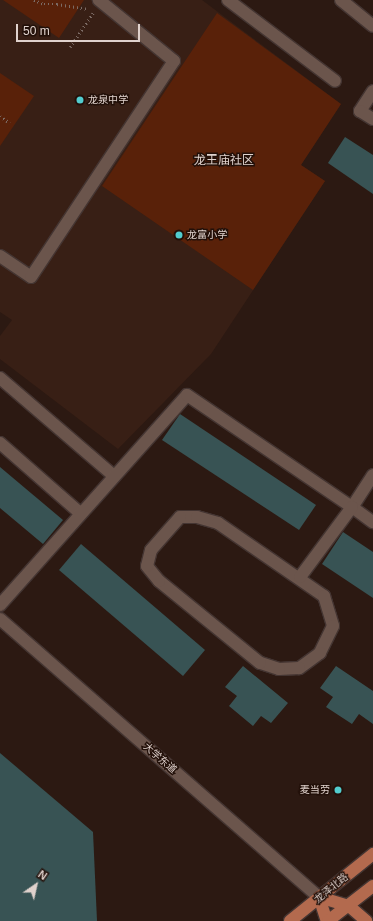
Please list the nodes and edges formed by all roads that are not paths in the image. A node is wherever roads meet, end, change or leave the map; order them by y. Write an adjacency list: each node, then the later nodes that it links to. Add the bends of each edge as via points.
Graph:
1 (99, 0): 8 (street, via 174,61 31,277)
2 (228, 0): 5 (street)
3 (341, 0): 4 (street)
4 (373, 26)
5 (334, 81)
6 (373, 91): 7 (street, via 360,110)
7 (373, 119)
8 (0, 256)
9 (0, 378): 12 (street)
10 (0, 443): 14 (street)
11 (373, 475): 13 (street)
12 (114, 476): 13 (street, via 187,394); 14 (street)
13 (352, 507): 15 (street); 16 (street)
14 (80, 513): 17 (street)
15 (373, 522)
16 (300, 577): 16 (street, via 218,523 197,517 180,517 151,550 147,566 159,581 260,663 279,669 300,668 320,653 333,626 324,596)
17 (0, 605)
18 (0, 619): 21 (street, 大学东道)
19 (373, 854): 21 (main road, 龙泽北路)
20 (373, 886): 22 (main road)
21 (319, 897): 22 (main road, 大学东道); 23 (main road, 龙泽北路); 24 (main road)
22 (348, 906): 24 (main road); 25 (main road, 大学东道)
23 (290, 921)
24 (327, 921)
25 (366, 921)

